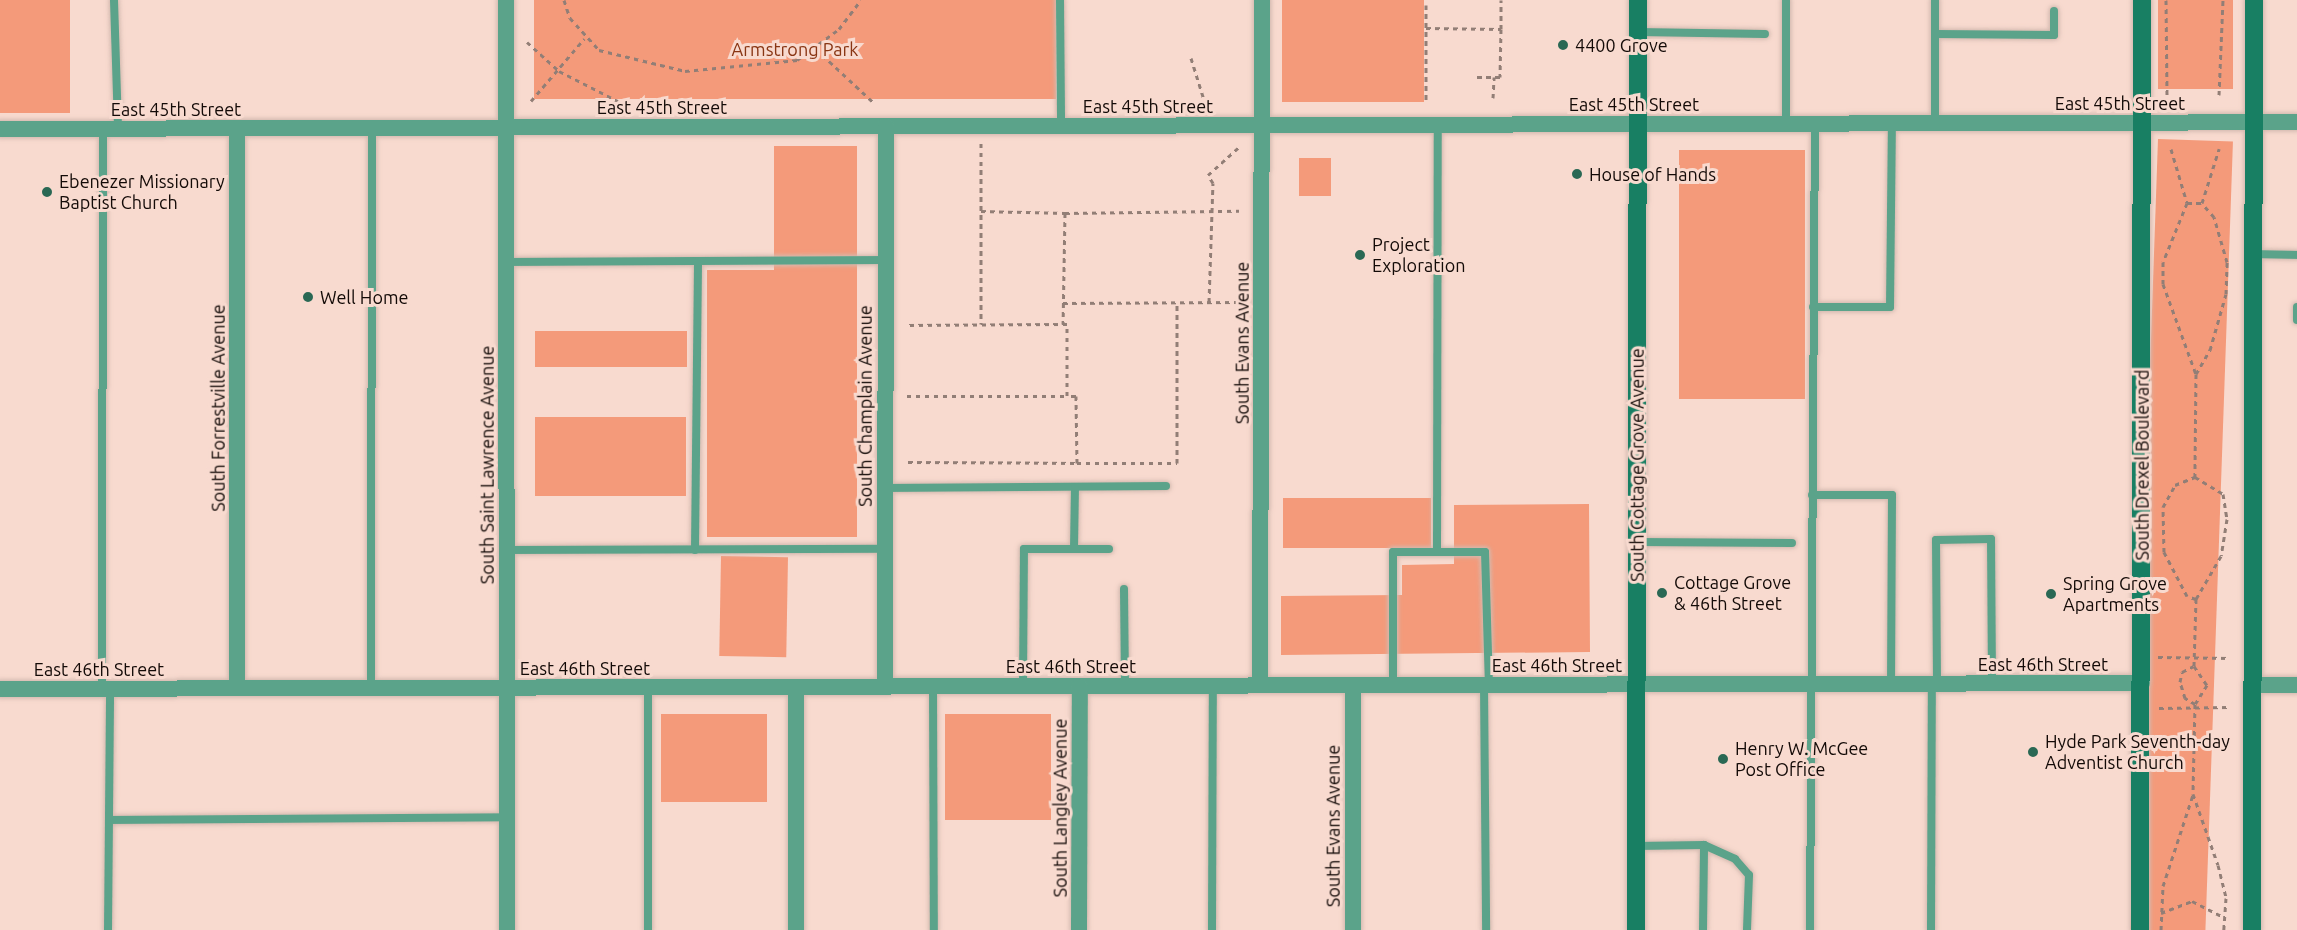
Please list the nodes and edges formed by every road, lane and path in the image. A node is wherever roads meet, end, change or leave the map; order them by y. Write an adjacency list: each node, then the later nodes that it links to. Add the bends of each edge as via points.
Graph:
1 (114, 0): 53 (lane)
2 (506, 0): 51 (street, South Saint Lawrence Avenue)
3 (564, 0): 22 (path)
4 (861, 0): 24 (path)
5 (1060, 0): 48 (lane)
6 (1262, 0): 46 (street, South Evans Avenue)
7 (1501, 0): 18 (path)
8 (1638, 0): 19 (street, South Cottage Grove Avenue)
9 (1786, 0): 40 (lane)
10 (1935, 0): 21 (lane)
11 (2142, 0): 37 (street, South Drexel Boulevard)
12 (2166, 0): 30 (path)
13 (2223, 0): 29 (path)
14 (2254, 0): 38 (street)
15 (1426, 5): 17 (path)
16 (2054, 11): 21 (lane, via 2054,35)
17 (1426, 28): 18 (path); 32 (path)
18 (1501, 29): 28 (path, via 1500,77)
19 (1638, 32): 20 (lane); 45 (street, South Cottage Grove Avenue)
20 (1765, 34)
21 (1935, 34): 43 (lane)
22 (584, 39): 24 (path, via 617,56 685,70 772,66); 26 (path)
23 (527, 42): 26 (path)
24 (816, 49): 35 (path)
25 (1191, 58): 36 (path)
26 (560, 70): 33 (path); 34 (path)
27 (1476, 77): 28 (path)
28 (1494, 77): 31 (path)
29 (2219, 95)
30 (2168, 96)
31 (1493, 98)
32 (1426, 100)
33 (531, 101)
34 (618, 101)
35 (873, 102)
36 (1205, 103)
37 (2143, 122): 38 (street, East 45th Street); 43 (street, East 45th Street); 105 (street, South Drexel Boulevard)
38 (2254, 122): 39 (street, East 45th Street); 64 (street)
39 (2297, 122)
40 (1786, 123): 41 (street, East 45th Street); 45 (street, East 45th Street)
41 (1815, 123): 42 (street, East 45th Street); 73 (lane)
42 (1892, 123): 43 (street, East 45th Street); 73 (lane, via 1890,307)
43 (1935, 123)
44 (1438, 124): 45 (street, East 45th Street); 46 (street, East 45th Street); 96 (lane)
45 (1638, 124): 89 (street, South Cottage Grove Avenue)
46 (1262, 125): 48 (street, East 45th Street); 109 (street, South Evans Avenue)
47 (886, 126): 48 (street, East 45th Street); 51 (street, East 45th Street); 66 (street, South Champlain Avenue)
48 (1061, 126)
49 (237, 128): 50 (street, East 45th Street); 53 (street, East 45th Street); 123 (street, South Forrestville Avenue)
50 (372, 128): 51 (street, East 45th Street); 124 (lane)
51 (506, 128): 67 (street, South Saint Lawrence Avenue)
52 (0, 129): 53 (street, East 45th Street)
53 (110, 129): 127 (lane)
54 (981, 142): 61 (path)
55 (1239, 147): 60 (path, via 1208,175 1213,183)
56 (2171, 149): 58 (path)
57 (2220, 149): 59 (path)
58 (2187, 203): 59 (path); 79 (path, via 2163,262 2163,284)
59 (2202, 203): 79 (path, via 2214,217 2227,262 2226,294 2210,350)
60 (1208, 210): 62 (path); 63 (path); 69 (path)
61 (981, 211): 63 (path); 76 (path)
62 (1239, 211)
63 (1065, 213): 71 (path)
64 (2254, 254): 65 (lane); 113 (street)
65 (2297, 255)
66 (884, 260): 68 (lane); 87 (street, South Champlain Avenue)
67 (506, 262): 68 (lane); 94 (street, South Saint Lawrence Avenue)
68 (698, 262): 95 (lane)
69 (1209, 302): 70 (path); 72 (path)
70 (1239, 302)
71 (1063, 303): 72 (path); 77 (path)
72 (1177, 303): 83 (path, via 1177,463)
73 (1813, 307): 88 (lane)
74 (2297, 307): 75 (lane)
75 (2297, 320)
76 (981, 324): 77 (path); 78 (path)
77 (1063, 324): 81 (path)
78 (907, 325)
79 (2196, 374): 84 (path)
80 (907, 396): 81 (path)
81 (1067, 396): 83 (path, via 1076,396)
82 (908, 462): 83 (path)
83 (1077, 463)
84 (2195, 477): 98 (path, via 2223,494 2227,519 2221,556); 98 (path, via 2175,485 2163,507 2164,552 2187,596)
85 (1166, 486): 86 (lane)
86 (1075, 487): 87 (lane); 92 (lane)
87 (884, 488): 91 (street, South Champlain Avenue)
88 (1812, 495): 107 (lane); 108 (lane, via 1892,495)
89 (1637, 542): 90 (lane); 106 (street, South Cottage Grove Avenue)
90 (1792, 543)
91 (884, 549): 95 (lane); 122 (street, South Champlain Avenue)
92 (1074, 549): 93 (lane); 116 (lane, via 1024,549)
93 (1109, 549)
94 (507, 550): 95 (lane); 125 (street, South Saint Lawrence Avenue)
95 (695, 550)
96 (1437, 552): 111 (lane, via 1393,552); 112 (lane, via 1485,552)
97 (1124, 589): 118 (lane)
98 (2196, 599): 100 (path)
99 (2158, 657): 100 (path)
100 (2194, 658): 101 (path); 102 (path)
101 (2230, 658)
102 (2194, 666): 128 (path, via 2207,685); 128 (path, via 2182,672 2180,682 2185,698)
103 (1934, 683): 104 (street, East 46th Street); 104 (lane, via 1936,540 1991,539); 108 (street, East 46th Street); 151 (lane)
104 (1992, 683): 105 (street, East 46th Street)
105 (2142, 683): 152 (street, South Drexel Boulevard)
106 (1637, 684): 107 (street, East 46th Street); 112 (street, East 46th Street); 135 (street, South Cottage Grove Avenue)
107 (1811, 684): 108 (street, East 46th Street); 150 (lane)
108 (1891, 684)
109 (1260, 685): 110 (street, East 46th Street); 119 (street, East 46th Street)
110 (1353, 685): 111 (street, East 46th Street); 145 (street, South Evans Avenue)
111 (1393, 685): 112 (street, East 46th Street)
112 (1487, 685): 146 (lane)
113 (2253, 685): 114 (street); 155 (street)
114 (2297, 685)
115 (933, 686): 116 (street, East 46th Street); 122 (street, East 46th Street); 142 (lane)
116 (1023, 686): 117 (street, East 46th Street)
117 (1080, 686): 118 (street, East 46th Street); 143 (street, South Langley Avenue)
118 (1125, 686): 119 (street, East 46th Street)
119 (1213, 686): 144 (lane)
120 (648, 687): 121 (street, East 46th Street); 125 (street, East 46th Street); 140 (lane)
121 (796, 687): 122 (street, East 46th Street); 141 (street)
122 (885, 687)
123 (237, 688): 124 (street, East 46th Street); 127 (street, East 46th Street)
124 (372, 688): 125 (street, East 46th Street)
125 (507, 688): 132 (street, South Saint Lawrence Avenue)
126 (0, 689): 127 (street, East 46th Street)
127 (106, 689): 133 (lane)
128 (2195, 706): 129 (path); 130 (path); 131 (path)
129 (2229, 707)
130 (2158, 708)
131 (2193, 794): 136 (path, via 2163,886); 137 (path, via 2218,864)
132 (507, 817): 133 (lane); 139 (street, South Saint Lawrence Avenue)
133 (109, 820): 138 (lane)
134 (1704, 845): 135 (lane); 148 (lane); 149 (lane, via 1735,860 1749,875)
135 (1636, 846): 147 (street, South Cottage Grove Avenue)
136 (2161, 913): 137 (path, via 2192,901); 153 (path)
137 (2225, 917): 154 (path)
138 (108, 930)
139 (507, 930)
140 (648, 930)
141 (796, 930)
142 (934, 930)
143 (1079, 930)
144 (1212, 930)
145 (1353, 930)
146 (1486, 930)
147 (1636, 930)
148 (1703, 930)
149 (1747, 930)
150 (1810, 930)
151 (1931, 930)
152 (2140, 930)
153 (2161, 930)
154 (2224, 930)
155 (2252, 930)

